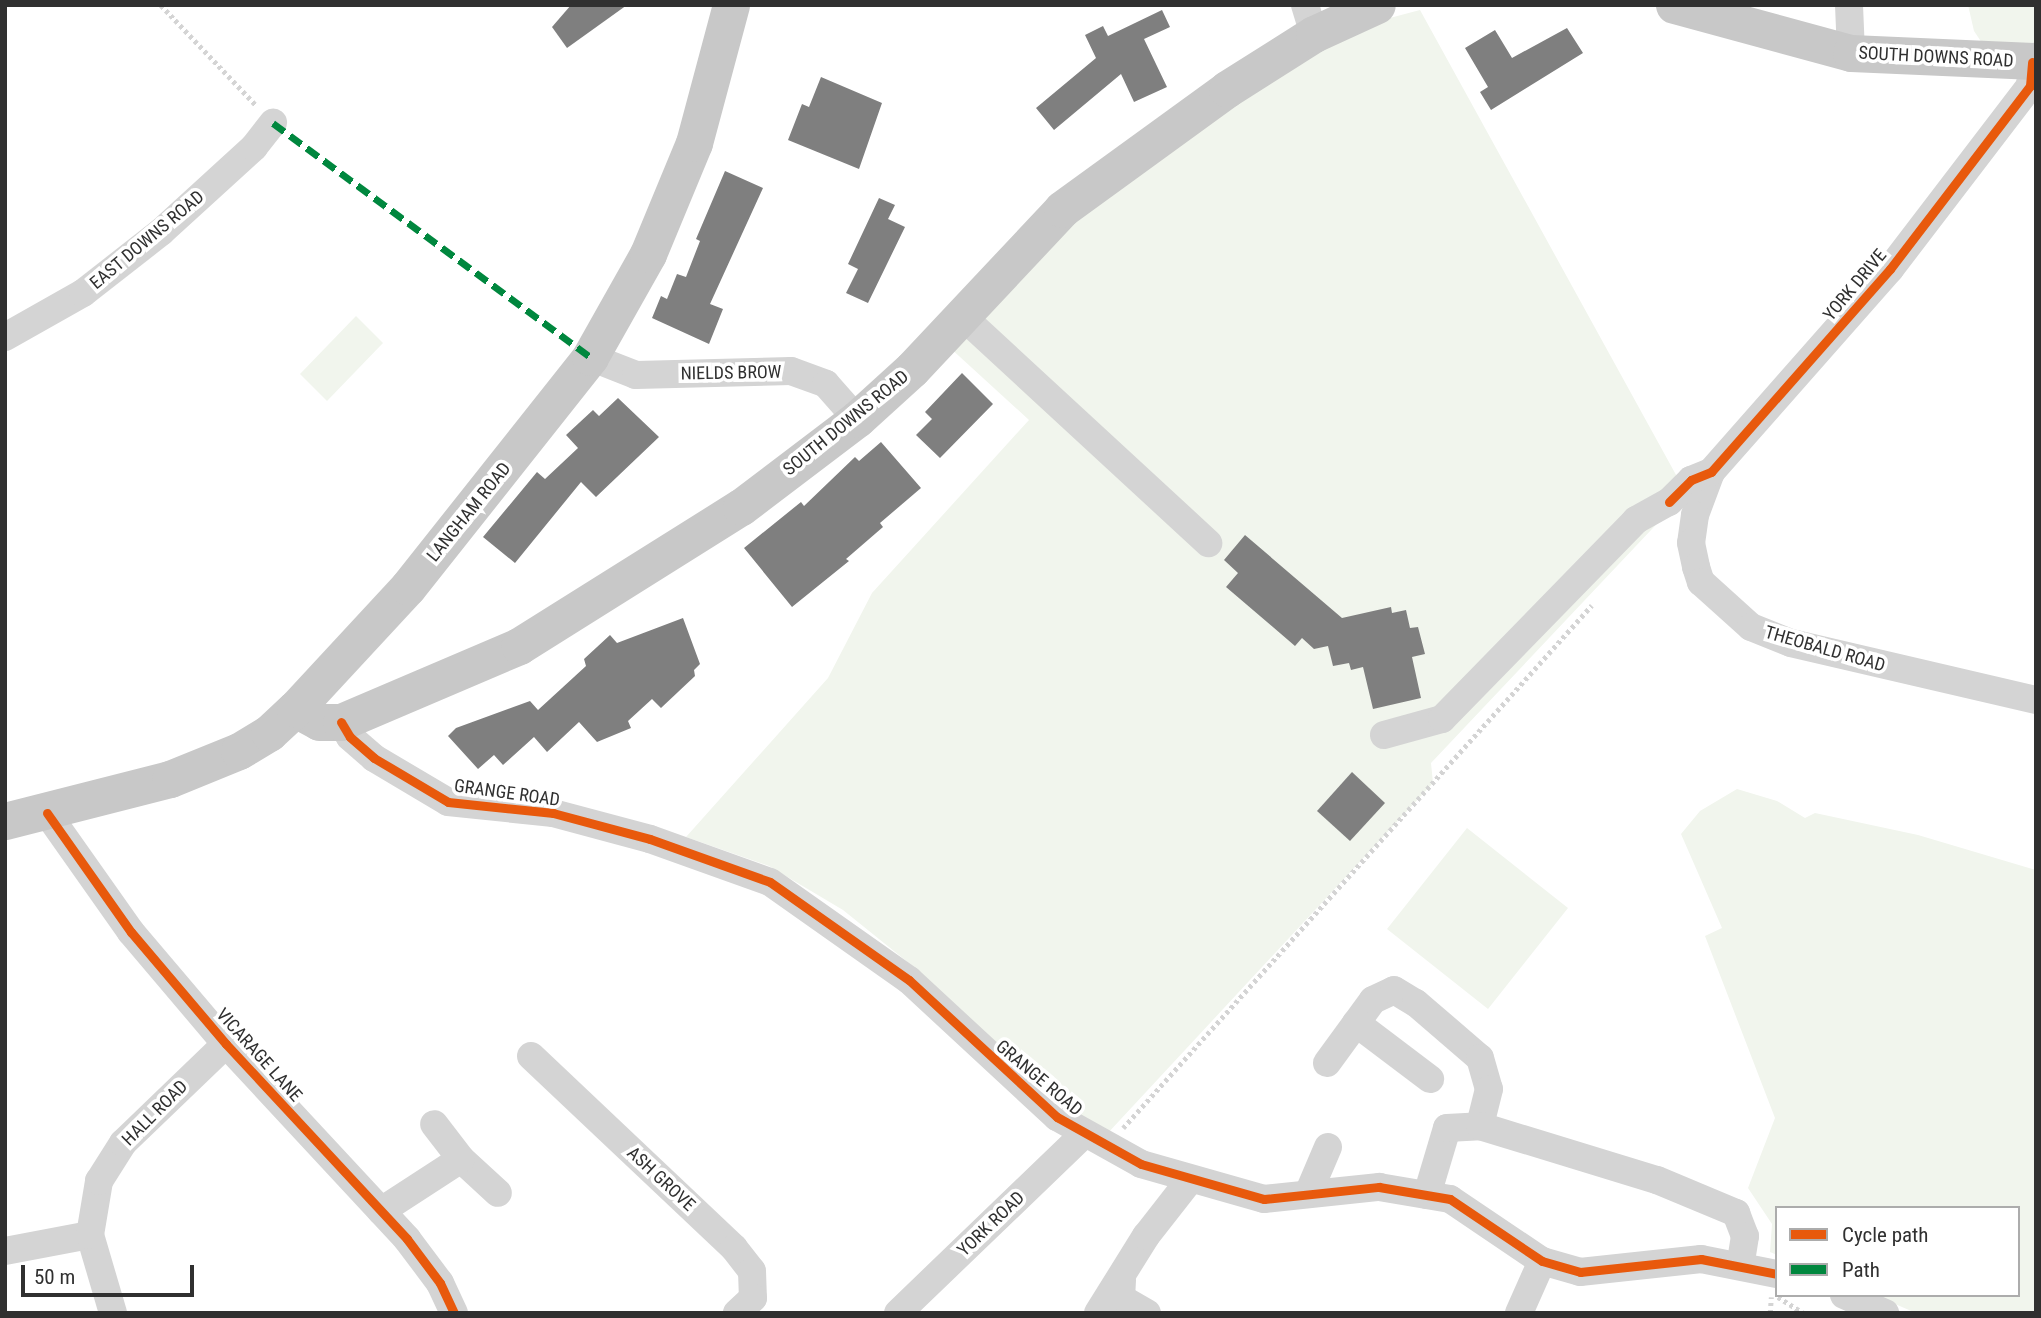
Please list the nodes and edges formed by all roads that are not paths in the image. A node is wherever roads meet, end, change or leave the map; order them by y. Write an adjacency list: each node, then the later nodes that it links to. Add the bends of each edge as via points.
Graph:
1 (732, 5): 11 (main road, LANGHAM ROAD, via 694,143 648,254)
2 (1377, 5): 5 (main road, SOUTH DOWNS ROAD)
3 (1674, 5): 6 (main road, SOUTH DOWNS ROAD)
4 (1849, 5): 6 (street)
5 (1310, 20): 9 (main road, SOUTH DOWNS ROAD, via 1227,89 1062,209)
6 (1851, 52): 7 (main road, SOUTH DOWNS ROAD)
7 (2034, 62): 13 (street, YORK DRIVE, via 2030,86 1890,269)
8 (273, 123): 10 (street, EAST DOWNS ROAD, via 254,147 161,232 83,293)
9 (960, 314): 12 (main road, SOUTH DOWNS ROAD, via 912,369); 14 (street)
10 (5, 337)
11 (590, 357): 12 (street, NIELDS BROW, via 636,375 791,371 826,384); 16 (main road, LANGHAM ROAD, via 408,587)
12 (857, 419): 17 (main road, SOUTH DOWNS ROAD, via 741,507 519,646)
13 (1711, 472): 15 (street, THEOBALD ROAD, via 1693,524 1696,567 1702,582 1751,627 1791,643); 18 (street, YORK DRIVE, via 1692,480 1669,502 1636,520 1442,719)
14 (1208, 543)
15 (2036, 700)
16 (295, 709): 17 (main road, via 319,722); 19 (main road, LANGHAM ROAD, via 269,733 206,767)
17 (341, 722): 28 (street, GRANGE ROAD, via 350,737 374,758 448,802 553,813 650,839 770,882 909,979 1034,1099)
18 (1384, 735)
19 (47, 813): 20 (main road, LANGHAM ROAD); 22 (street, VICARAGE LANE, via 131,932)
20 (5, 821)
21 (1356, 1023): 24 (street); 25 (street); 27 (street, via 1373,1000 1394,990 1416,1003 1480,1058 1489,1089)
22 (226, 1044): 35 (street, VICARAGE LANE); 36 (street, HALL ROAD, via 123,1143 99,1181)
23 (531, 1056): 45 (street, ASH GROVE, via 734,1248 752,1271 753,1298)
24 (1327, 1063)
25 (1430, 1079)
26 (434, 1124): 30 (street)
27 (1480, 1126): 34 (street, via 1447,1128); 39 (street, via 1657,1180 1736,1213 1745,1236)
28 (1095, 1140): 31 (street, GRANGE ROAD); 46 (street, YORK ROAD)
29 (1328, 1147): 33 (street)
30 (461, 1159): 32 (street); 35 (street)
31 (1189, 1181): 33 (street, GRANGE ROAD, via 1264,1199); 40 (street, via 1146,1236)
32 (498, 1193)
33 (1308, 1194): 34 (street, GRANGE ROAD, via 1378,1187)
34 (1427, 1195): 38 (street, GRANGE ROAD, via 1450,1199)
35 (381, 1211): 44 (street, VICARAGE LANE, via 428,1265)
36 (90, 1235): 37 (street); 43 (street, HALL ROAD)
37 (5, 1251)
38 (1542, 1261): 39 (street, GRANGE ROAD, via 1580,1272 1611,1272 1660,1260 1701,1259); 49 (street)
39 (1740, 1266): 41 (street, GRANGE ROAD)
40 (1122, 1280): 47 (street); 48 (street, via 1121,1298)
41 (1774, 1283)
42 (1849, 1297): 50 (street)
43 (113, 1313)
44 (454, 1313)
45 (737, 1313)
46 (898, 1313)
47 (1098, 1313)
48 (1147, 1313)
49 (1519, 1313)
50 (1885, 1313)

